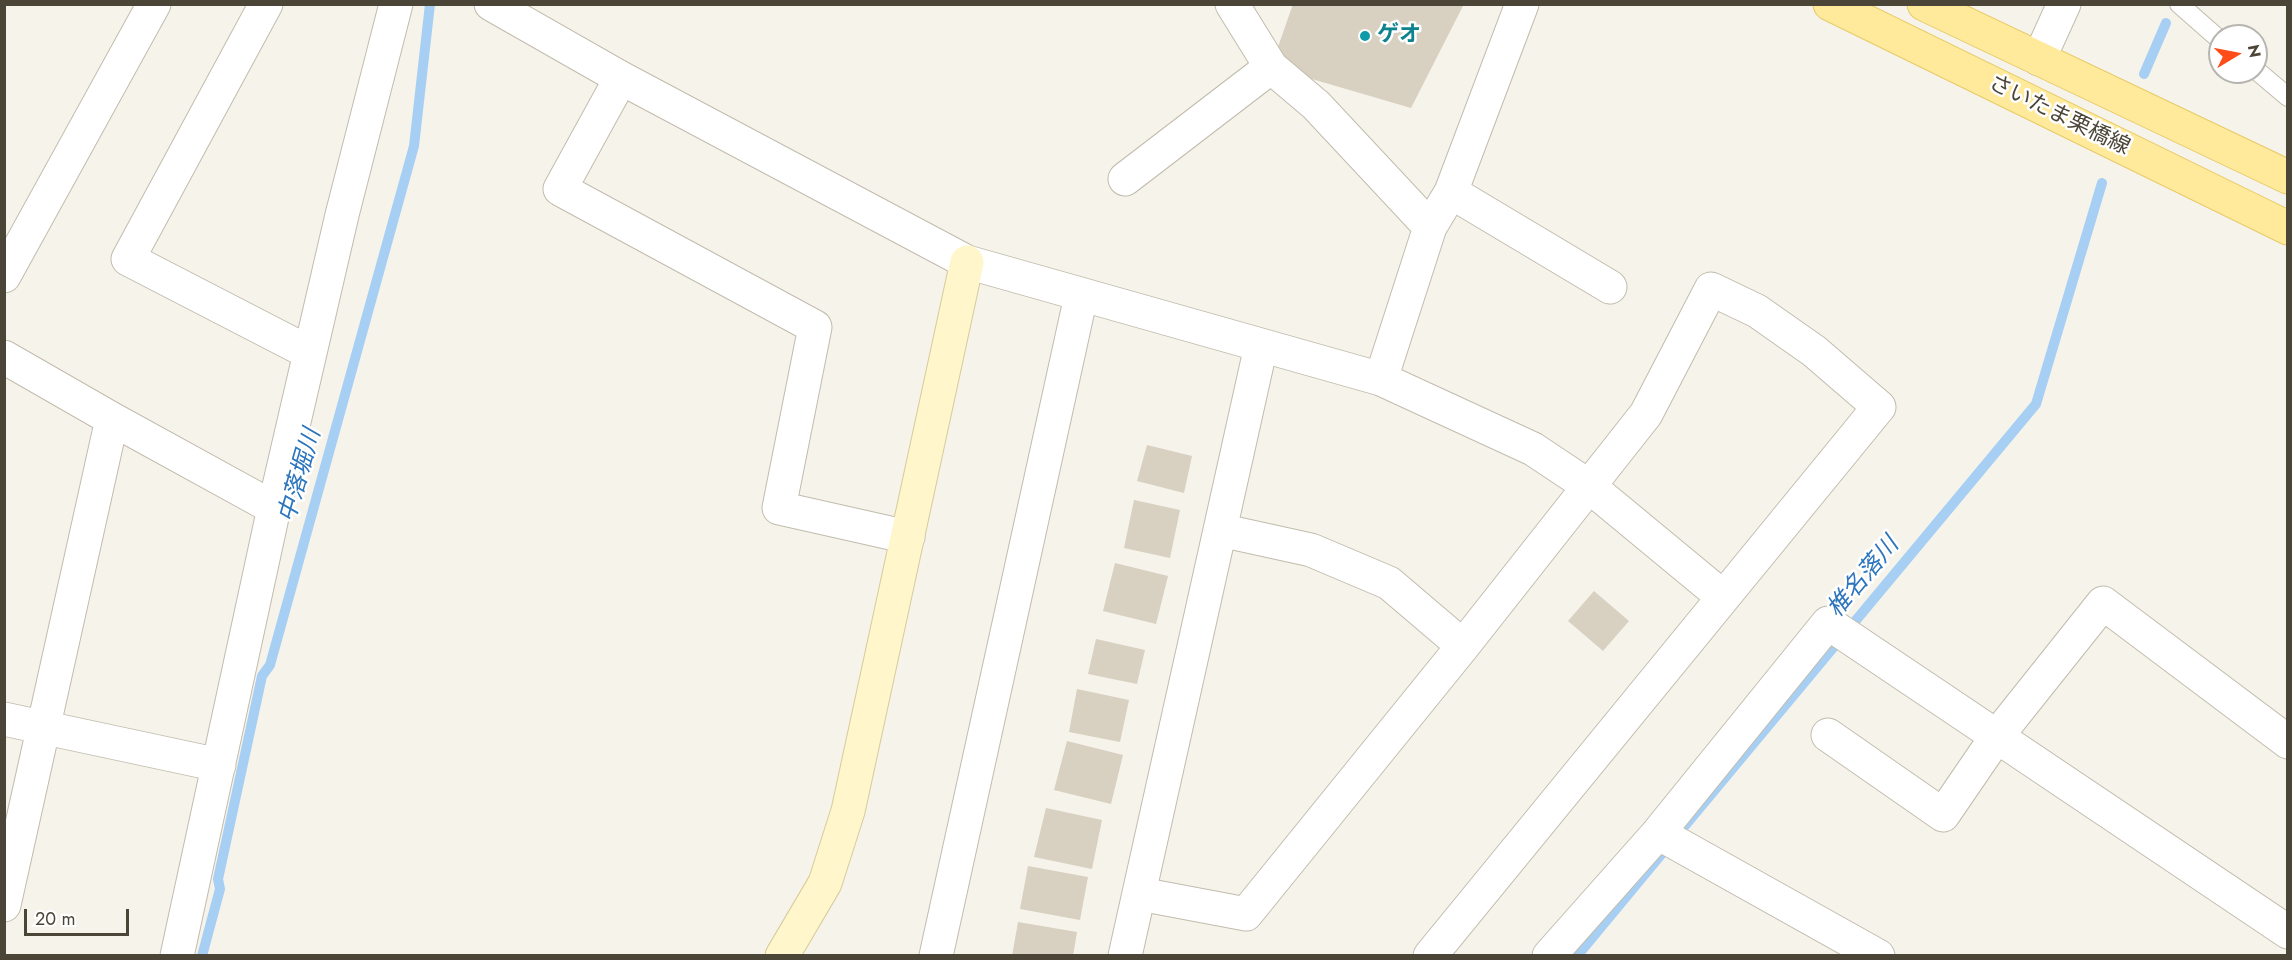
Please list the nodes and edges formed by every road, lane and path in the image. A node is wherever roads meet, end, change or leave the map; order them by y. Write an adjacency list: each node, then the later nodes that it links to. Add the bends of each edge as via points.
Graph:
1 (154, 4): 23 (street)
2 (266, 4): 27 (street, via 128,259)
3 (396, 4): 27 (street)
4 (491, 4): 14 (street)
5 (1232, 4): 13 (street)
6 (1522, 4): 19 (street)
7 (1830, 4): 21 (main road, さいたま栗橋線)
8 (1924, 4): 12 (main road, さいたま栗橋線)
9 (2064, 4): 12 (street)
10 (2179, 4): 11 (lane)
11 (2208, 29)
12 (2038, 59): 17 (main road, さいたま栗橋線)
13 (1272, 67): 18 (street); 20 (street, via 1316,105)
14 (621, 78): 22 (street); 34 (street, via 560,189 816,327 779,508)
15 (2268, 80): 16 (lane)
16 (2288, 97)
17 (2288, 177)
18 (1125, 179)
19 (1451, 192): 20 (street); 24 (street)
20 (1430, 227): 29 (street)
21 (2288, 228)
22 (967, 262): 25 (street); 34 (street)
23 (4, 276)
24 (1610, 287)
25 (1081, 296): 26 (street); 49 (street)
26 (1261, 346): 29 (street); 33 (street)
27 (310, 353): 32 (street)
28 (4, 357): 30 (street)
29 (1381, 379): 31 (street, via 1533,449)
30 (112, 419): 32 (street); 38 (street)
31 (1590, 487): 35 (street); 35 (street, via 1646,414 1711,288 1757,311 1814,351 1879,407); 36 (street)
32 (274, 508): 42 (street)
33 (1220, 530): 36 (street, via 1311,550 1389,583); 45 (street)
34 (908, 537): 48 (street, via 848,811 825,883)
35 (1723, 597): 51 (street)
36 (1463, 646): 45 (street, via 1245,914)
37 (4, 719): 38 (street)
38 (44, 728): 42 (street); 44 (street)
39 (1828, 735): 40 (street, via 1943,814)
40 (1997, 736): 41 (street, via 2103,603); 43 (street, via 1828,623); 46 (street)
41 (2288, 742)
42 (219, 765): 47 (street)
43 (1658, 833): 52 (street); 53 (street)
44 (6, 888)
45 (1140, 894): 50 (street)
46 (2288, 932)
47 (177, 956)
48 (782, 956)
49 (936, 956)
50 (1125, 956)
51 (1430, 956)
52 (1550, 956)
53 (1878, 956)

